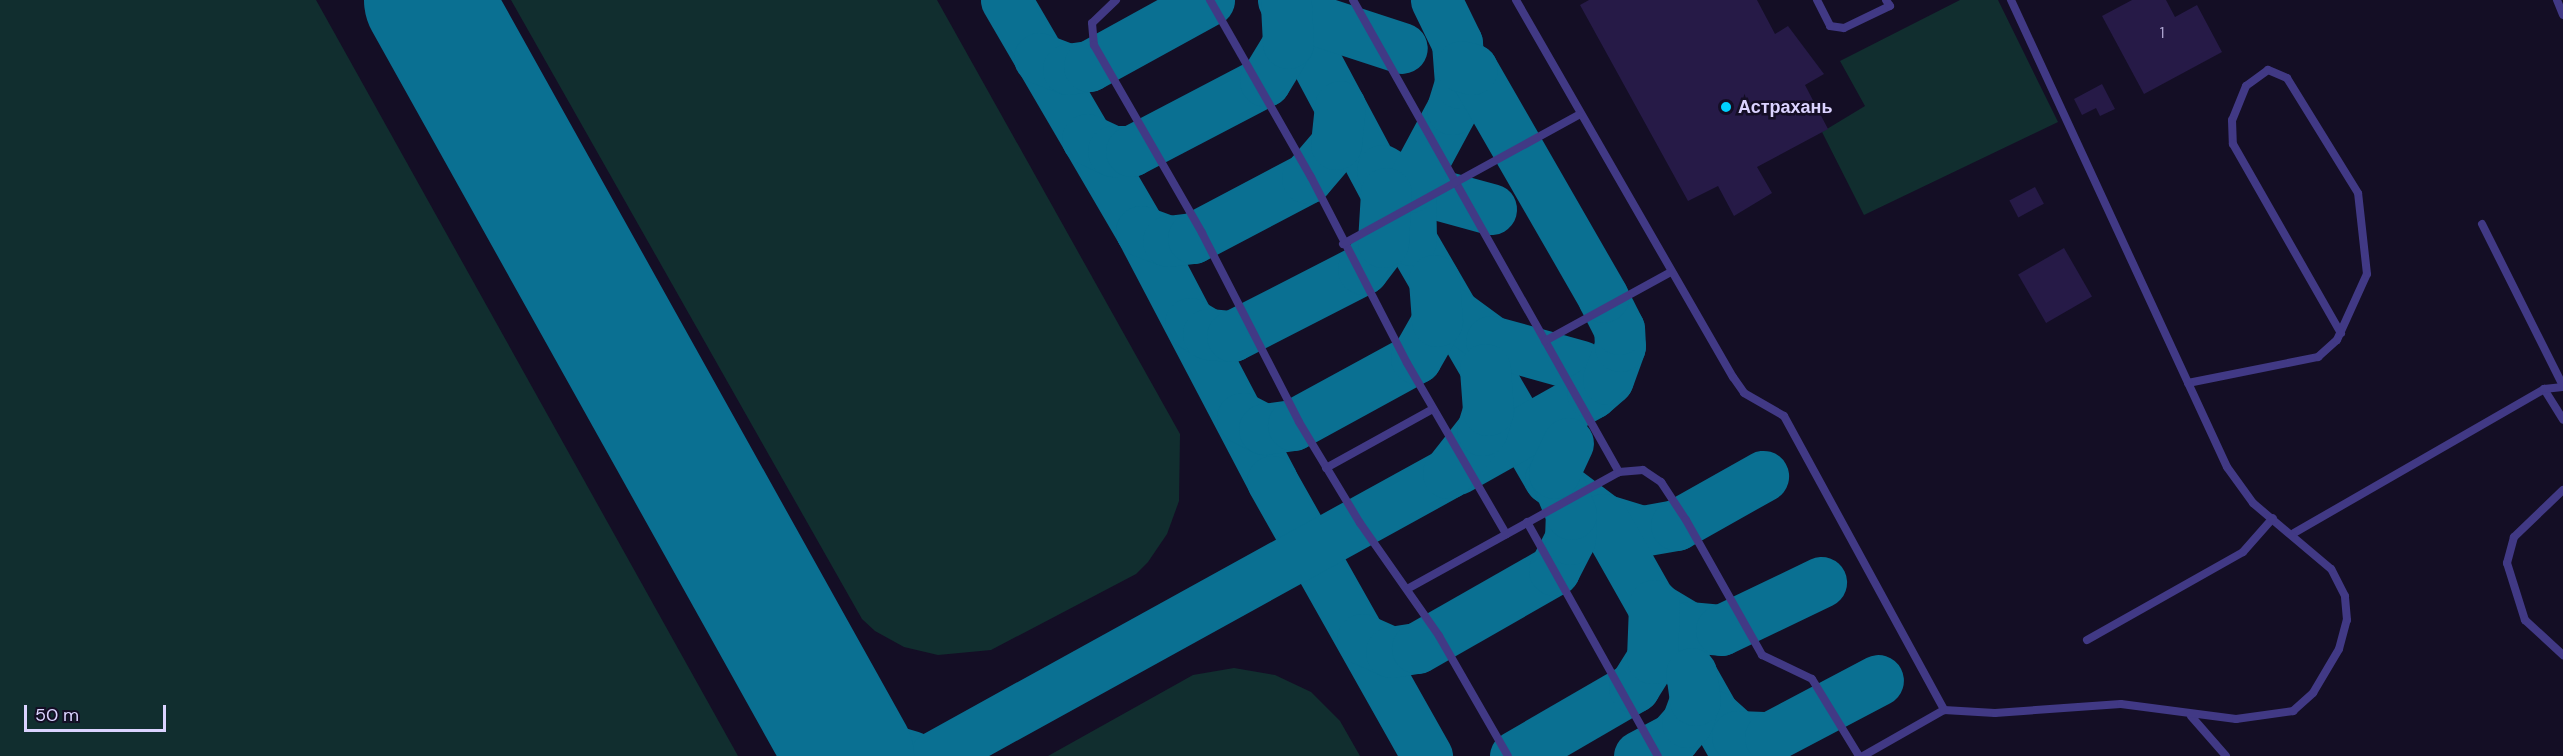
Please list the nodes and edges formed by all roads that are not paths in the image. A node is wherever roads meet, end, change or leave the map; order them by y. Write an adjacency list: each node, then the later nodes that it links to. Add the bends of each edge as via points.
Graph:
1 (1116, 0): 22 (lane, via 1097,15 1090,37 1153,142)
2 (1210, 0): 13 (lane, via 1311,177)
3 (1353, 0): 11 (lane)
4 (1516, 0): 10 (lane)
5 (1817, 0): 6 (lane, via 1830,26 1844,28 1890,6)
6 (1886, 0)
7 (2011, 0): 17 (lane)
8 (2557, 0): 9 (lane)
9 (2563, 15)
10 (1579, 114): 11 (lane); 14 (lane)
11 (1455, 185): 13 (lane); 16 (lane)
12 (2482, 224): 18 (lane)
13 (1343, 244): 20 (lane)
14 (1671, 272): 16 (lane); 32 (lane, via 1744,393 1784,416)
15 (2341, 333): 15 (lane, via 2233,144 2232,120 2246,86 2268,70 2287,78 2332,147 2362,206 2367,274); 17 (lane, via 2324,352 2302,364)
16 (1545, 341): 23 (lane)
17 (2188, 383): 25 (lane, via 2227,467 2253,503)
18 (2563, 387): 19 (lane)
19 (2544, 389): 21 (lane); 27 (lane)
20 (1433, 409): 22 (lane); 28 (lane)
21 (2563, 419)
22 (1326, 468): 29 (lane)
23 (1619, 472): 26 (lane); 36 (lane, via 1643,470 1661,482 1762,655 1812,680)
24 (2563, 490): 31 (lane, via 2514,537 2507,563 2525,620 2549,648)
25 (2273, 518): 27 (lane); 30 (lane, via 2243,552)
26 (1527, 522): 28 (lane); 35 (lane)
27 (2294, 533): 33 (lane, via 2331,569 2344,596 2347,620 2339,649 2313,693 2293,711 2236,719)
28 (1506, 534): 29 (lane)
29 (1409, 588): 34 (lane)
30 (2087, 640)
31 (2563, 655)
32 (1944, 710): 33 (lane, via 1995,712 2121,704); 36 (lane)
33 (2191, 716): 37 (lane)
34 (1508, 756)
35 (1658, 756)
36 (1861, 756)
37 (2226, 756)

